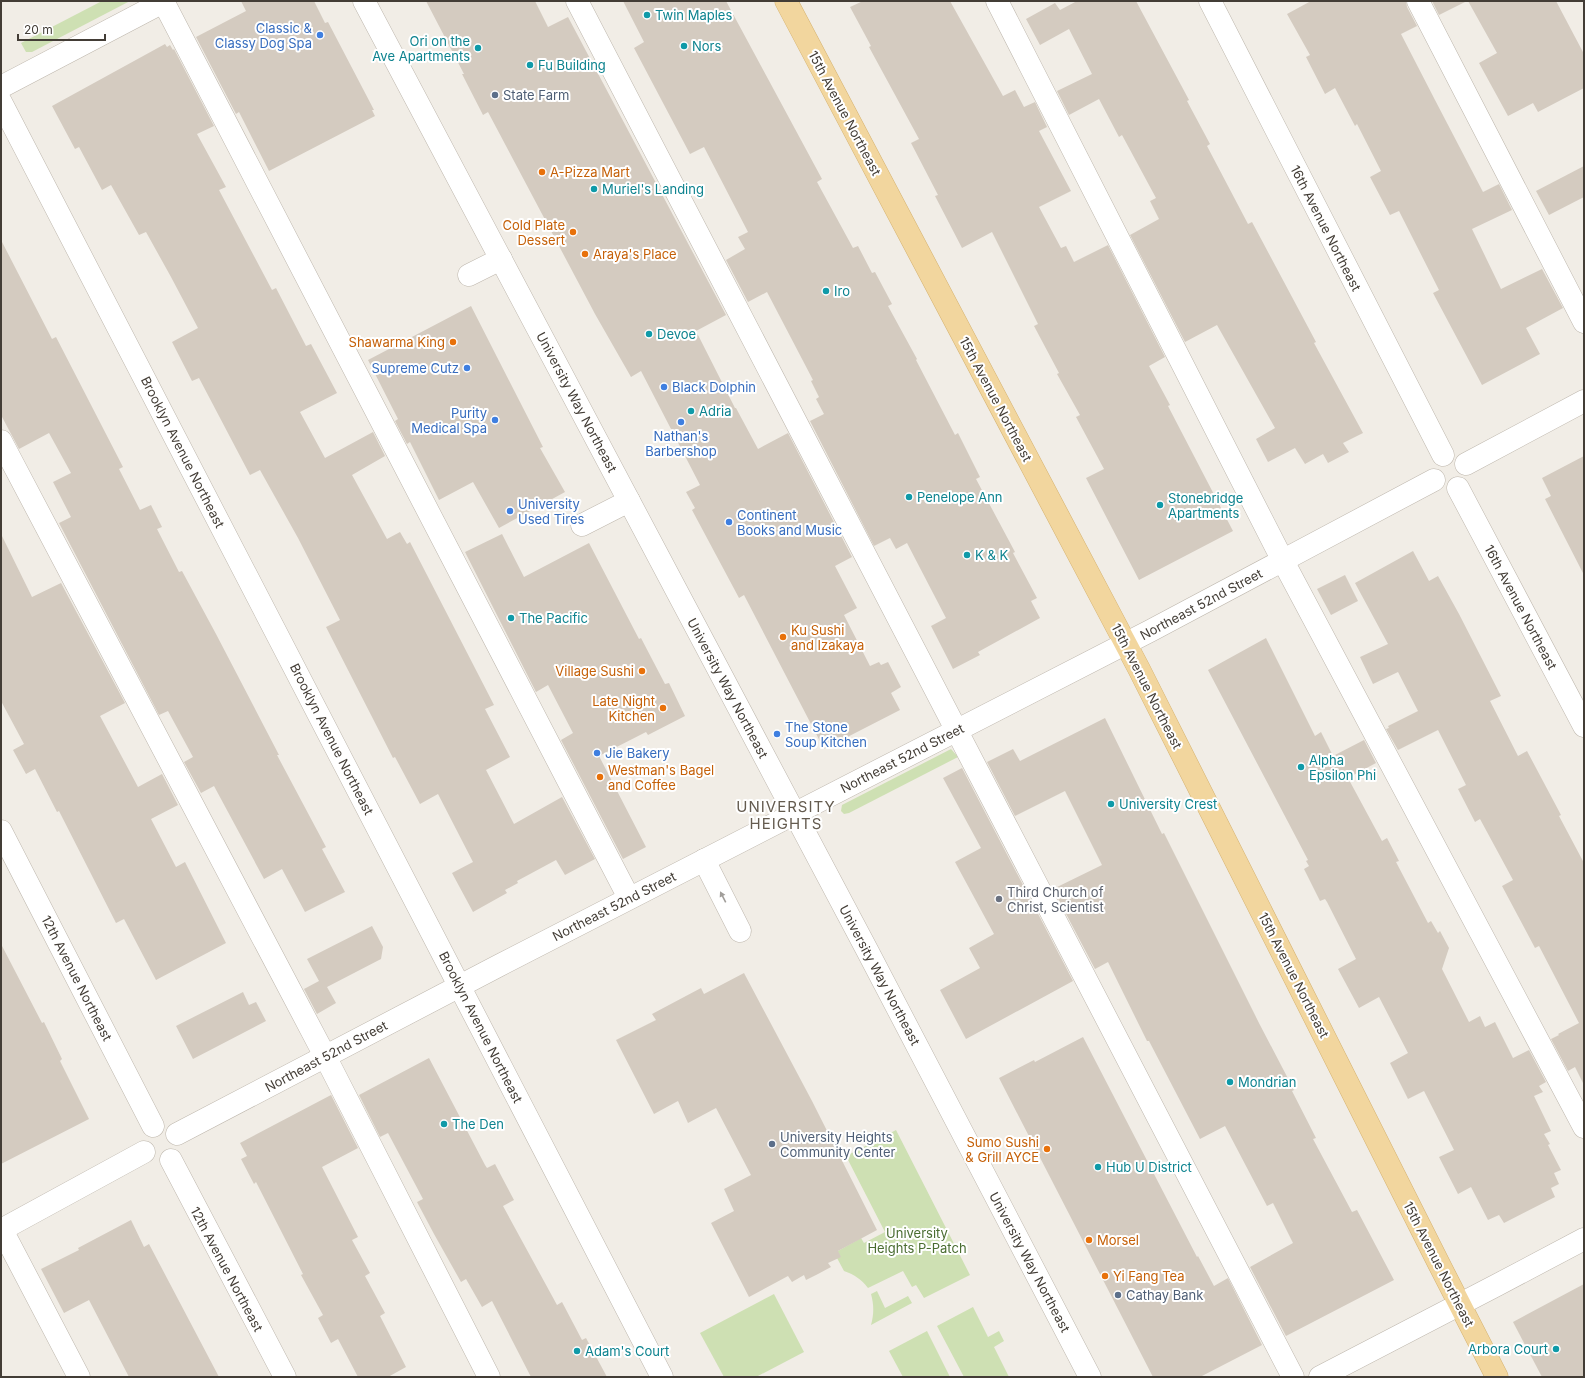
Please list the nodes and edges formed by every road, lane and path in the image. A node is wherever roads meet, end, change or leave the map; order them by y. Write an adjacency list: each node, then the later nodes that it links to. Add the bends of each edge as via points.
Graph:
1 (164, 1): 8 (street); 28 (street)
2 (364, 1): 10 (street, University Way Northeast)
3 (577, 1): 24 (street)
4 (786, 1): 22 (main road, 15th Avenue Northeast)
5 (997, 1): 21 (street)
6 (1210, 1): 15 (street, 16th Avenue Northeast)
7 (1418, 1): 12 (street)
8 (1, 87)
9 (1, 102): 30 (street, Brooklyn Avenue Northeast)
10 (501, 259): 11 (street); 19 (street, University Way Northeast)
11 (469, 275)
12 (1584, 322)
13 (1584, 402): 16 (street)
14 (1, 441): 31 (street)
15 (1443, 455): 16 (street, via 1458,455); 17 (street, via 1432,466)
16 (1466, 464): 18 (street, via 1467,477)
17 (1434, 480): 18 (street, via 1444,489); 21 (street, Northeast 52nd Street)
18 (1458, 488): 23 (street, 16th Avenue Northeast)
19 (629, 500): 20 (street); 25 (street, University Way Northeast)
20 (582, 525)
21 (1283, 561): 22 (street, Northeast 52nd Street); 33 (street)
22 (1126, 643): 24 (street, Northeast 52nd Street); 39 (main road, 15th Avenue Northeast)
23 (1584, 726)
24 (957, 730): 25 (street, Northeast 52nd Street); 45 (street)
25 (794, 813): 27 (street, Northeast 52nd Street); 44 (street, University Way Northeast)
26 (1, 831): 32 (street, 12th Avenue Northeast)
27 (704, 860): 28 (street, Northeast 52nd Street); 29 (street, one-way to 27)
28 (629, 898): 30 (street, Northeast 52nd Street)
29 (740, 931)
30 (459, 986): 31 (street, Northeast 52nd Street); 43 (street, Brooklyn Avenue Northeast)
31 (326, 1056): 34 (street, Northeast 52nd Street); 42 (street)
32 (153, 1126): 34 (street, via 170,1126); 35 (street, via 142,1137)
33 (1584, 1127)
34 (177, 1134): 36 (street, via 179,1149 177,1155)
35 (144, 1152): 36 (street, via 155,1162); 37 (street)
36 (170, 1160): 41 (street, 12th Avenue Northeast)
37 (1, 1229): 40 (street)
38 (1584, 1238): 39 (street)
39 (1460, 1305): 46 (street); 47 (main road, 15th Avenue Northeast)
40 (79, 1377)
41 (285, 1377)
42 (489, 1377)
43 (662, 1377)
44 (1090, 1377)
45 (1293, 1377)
46 (1320, 1377)
47 (1497, 1377)

